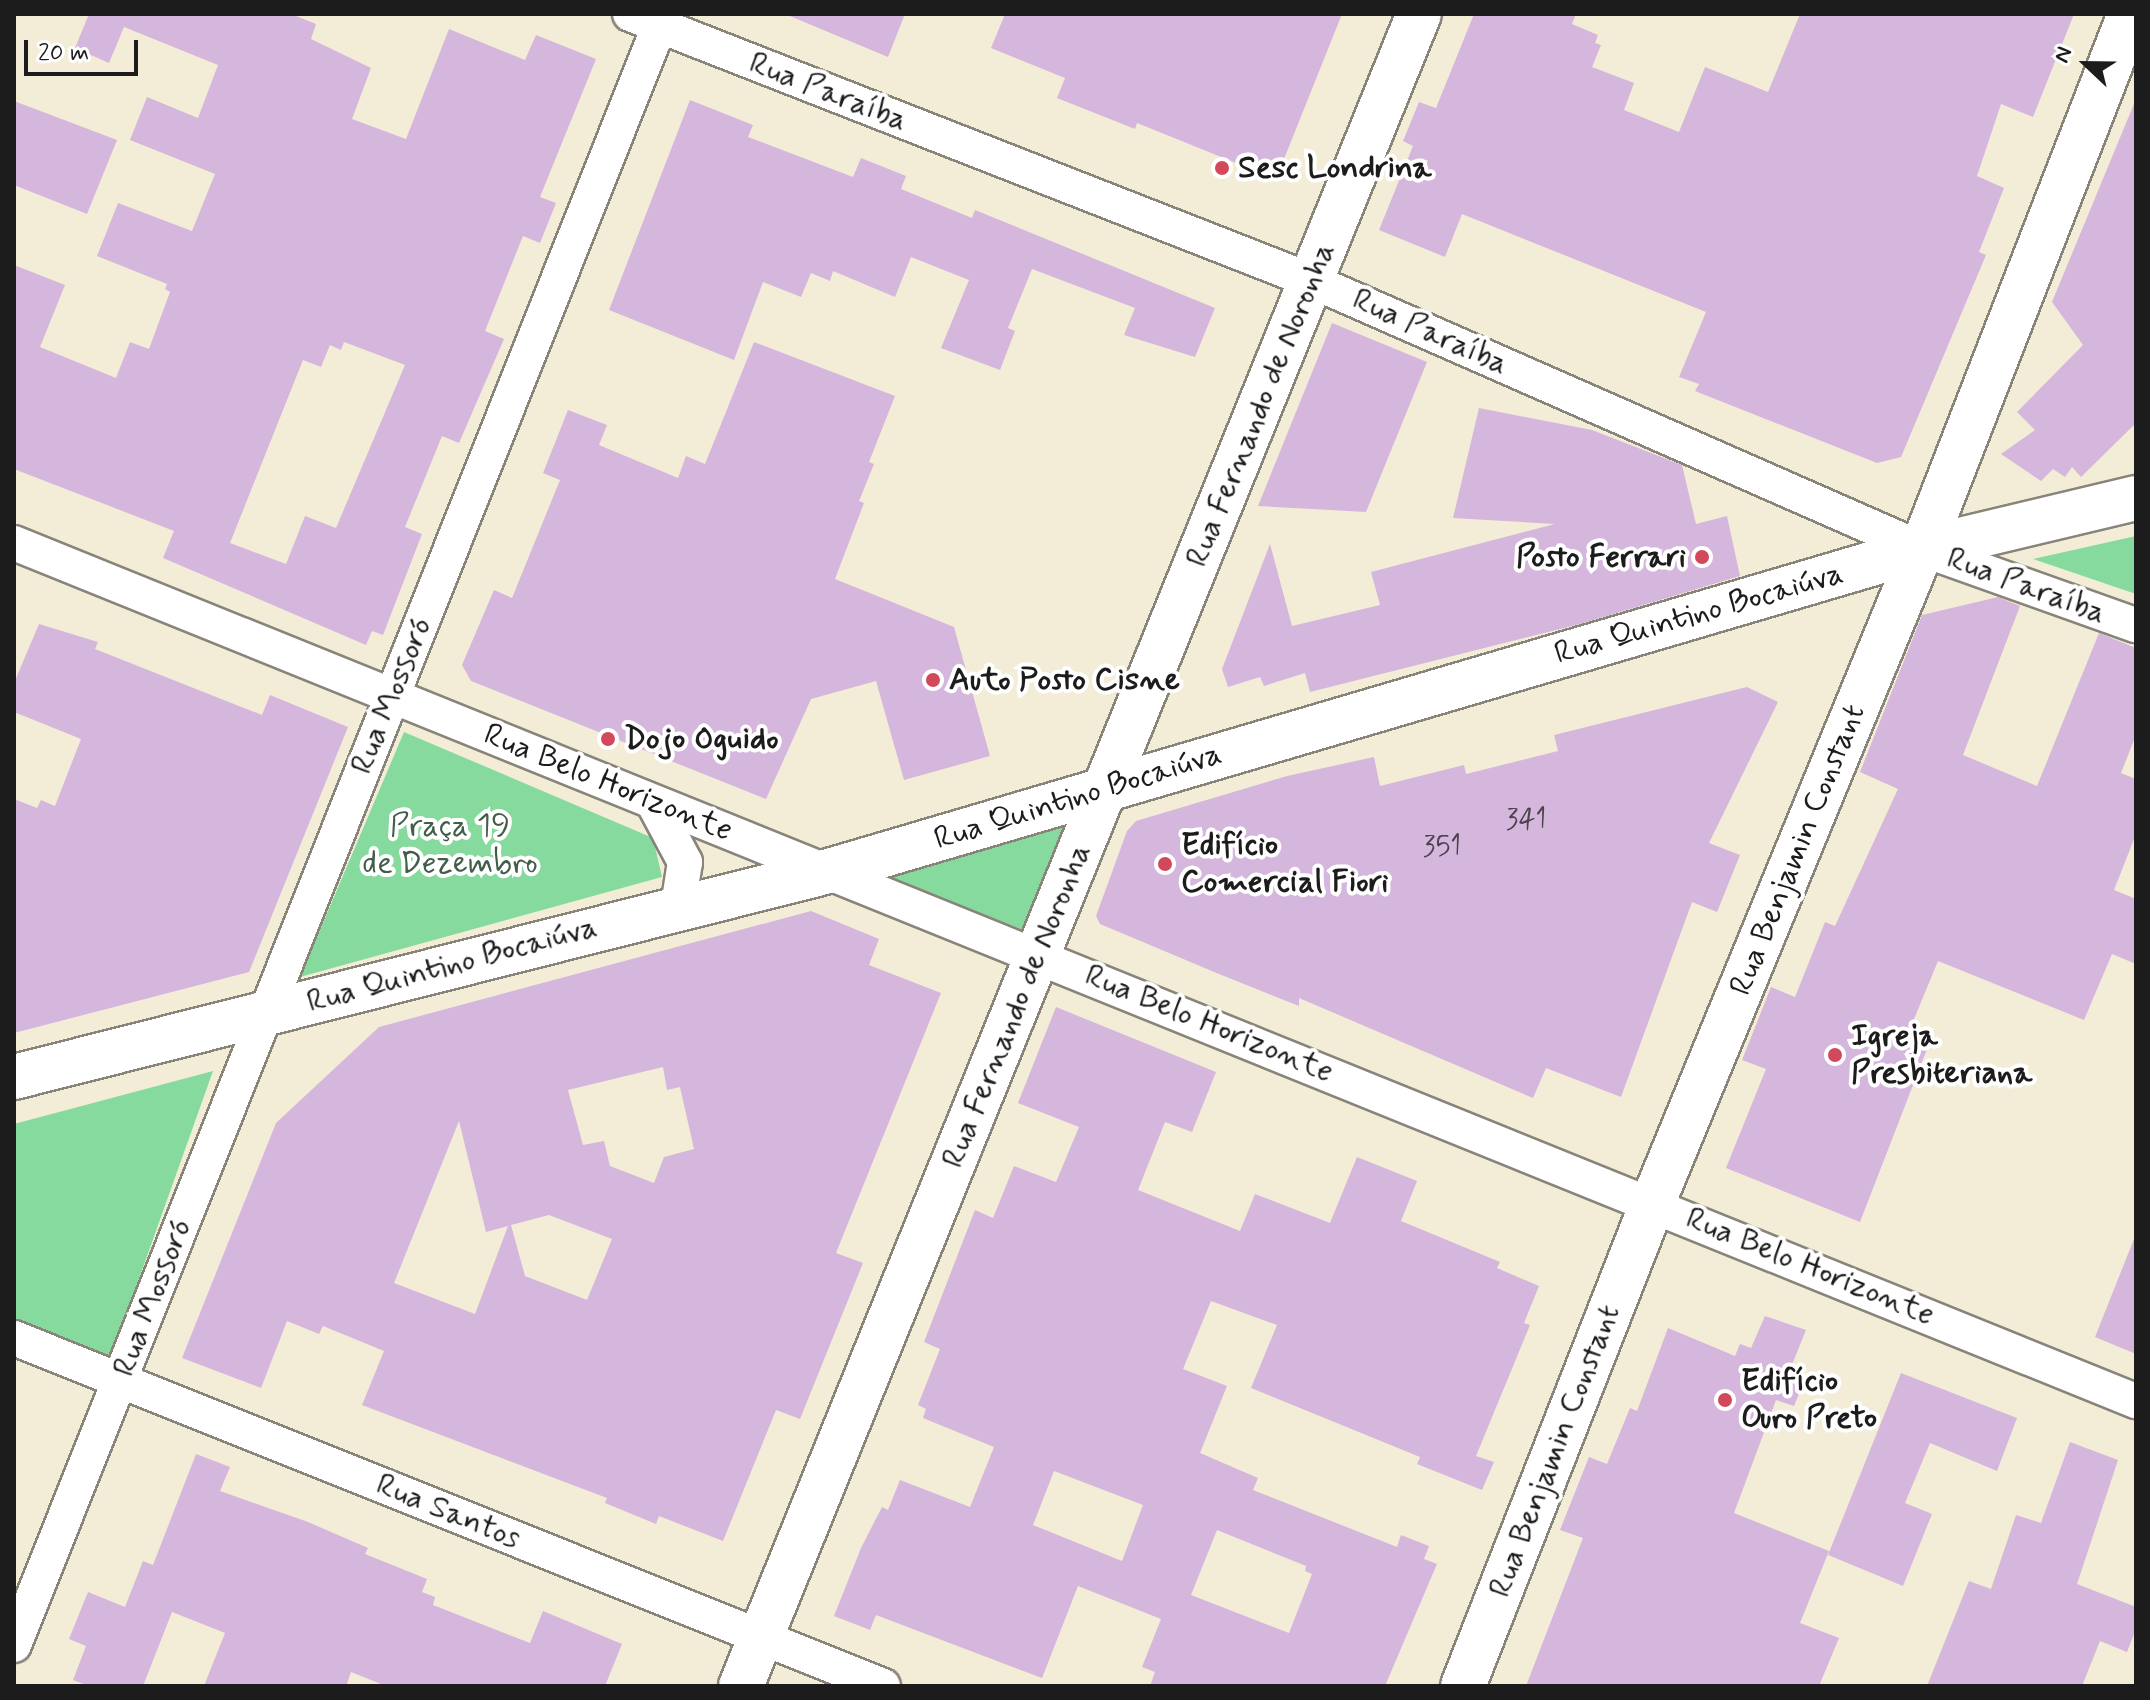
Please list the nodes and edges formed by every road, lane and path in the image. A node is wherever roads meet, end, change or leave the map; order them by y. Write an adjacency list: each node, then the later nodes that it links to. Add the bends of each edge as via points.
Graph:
1 (1419, 14): 4 (street, Rua Fernando de Noronha)
2 (2130, 14): 7 (street, Rua Benjamin Constant)
3 (651, 18): 4 (street, Rua Paraíba); 9 (street, Rua Mossoró)
4 (1312, 281): 7 (street, Rua Paraíba); 10 (street, Rua Fernando de Noronha)
5 (2136, 498): 7 (street, Rua Quintino Bocaiúva)
6 (14, 543): 9 (street, Rua Belo Horizonte)
7 (1922, 549): 8 (street, Rua Paraíba); 10 (street, Rua Quintino Bocaiúva); 17 (street, Rua Benjamin Constant)
8 (2136, 625)
9 (392, 695): 11 (street, Rua Belo Horizonte); 15 (street, Rua Mossoró)
10 (1108, 787): 12 (street, Rua Quintino Bocaiúva); 14 (street, Rua Fernando de Noronha)
11 (654, 804): 12 (street, Rua Belo Horizonte); 13 (street, via 685,862)
12 (829, 871): 13 (street, Rua Quintino Bocaiúva); 14 (street, Rua Belo Horizonte)
13 (678, 906): 15 (street, Rua Quintino Bocaiúva)
14 (1036, 954): 17 (street, Rua Belo Horizonte); 21 (street, Rua Fernando de Noronha)
15 (264, 1014): 16 (street, Rua Quintino Bocaiúva); 19 (street, Rua Mossoró)
16 (14, 1077)
17 (1653, 1202): 20 (street, Rua Belo Horizonte); 25 (street, Rua Benjamin Constant)
18 (14, 1338): 19 (street, Rua Santos)
19 (121, 1380): 21 (street, Rua Santos); 22 (street, Rua Mossoró)
20 (2136, 1401)
21 (760, 1637): 23 (street, Rua Fernando de Noronha); 24 (street, Rua Santos)
22 (14, 1645)
23 (741, 1686)
24 (883, 1686)
25 (1463, 1686)

